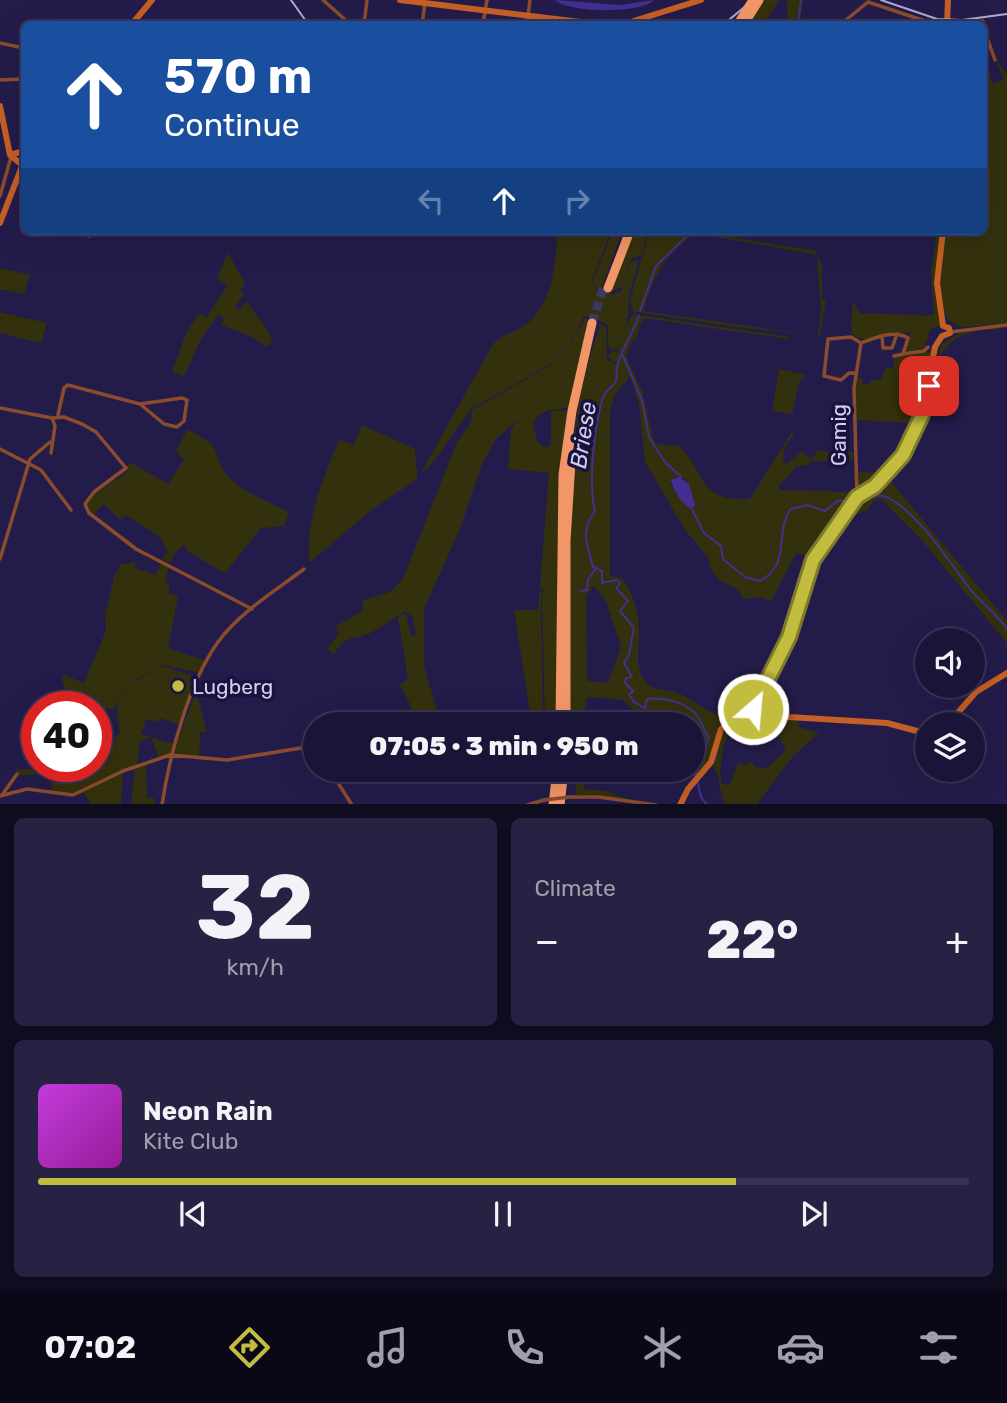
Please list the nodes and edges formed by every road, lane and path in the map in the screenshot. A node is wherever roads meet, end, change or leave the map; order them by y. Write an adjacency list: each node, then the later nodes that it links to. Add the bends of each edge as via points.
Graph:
1 (154, 0): 14 (street)
2 (323, 0): 15 (street)
3 (367, 0): 16 (street)
4 (400, 0): 11 (street)
5 (486, 0): 12 (street)
6 (530, 0): 13 (street)
7 (701, 0): 21 (street)
8 (753, 0): 22 (highway, bridge)
9 (759, 0): 23 (highway, bridge)
10 (948, 0): 26 (street)
11 (425, 3): 12 (street); 17 (street)
12 (485, 10): 13 (street); 18 (street)
13 (528, 15): 19 (street); 20 (street)
14 (136, 21)
15 (348, 21)
16 (364, 21)
17 (422, 21)
18 (483, 21)
19 (527, 21)
20 (572, 21)
21 (634, 21)
22 (740, 21)
23 (746, 21)
24 (845, 21): 25 (street, via 868,2)
25 (925, 21)
26 (947, 21)
27 (987, 38): 30 (street)
28 (0, 43): 29 (street)
29 (21, 47)
30 (995, 60)
31 (21, 79): 32 (street)
32 (0, 80)
33 (0, 106): 34 (street)
34 (3, 140): 35 (street)
35 (11, 153): 36 (street); 39 (street)
36 (21, 160)
37 (21, 167): 41 (street)
38 (21, 167): 40 (street)
39 (1, 196)
40 (0, 214)
41 (0, 223)
42 (624, 235): 43 (highway, via 606,287)
43 (628, 235)
44 (943, 235): 46 (street, via 937,283)
45 (1007, 325): 47 (street)
46 (943, 326): 47 (street); 50 (street, via 939,330)
47 (950, 332): 50 (street)
48 (897, 334): 49 (street, Gamig); 49 (street, via 892,348 883,348); 53 (street, via 908,338)
49 (882, 335): 51 (street, Gamig)
50 (942, 336): 64 (street, via 935,348 922,415 909,444 875,486)
51 (861, 342): 55 (street, Gamig); 55 (street, Gamig, via 851,337 828,339 824,376 841,380)
52 (928, 347): 53 (street)
53 (903, 355): 54 (street)
54 (894, 356)
55 (856, 373): 64 (street, Gamig)
56 (140, 404): 56 (street, via 164,424 177,427 184,421 187,400 178,397); 58 (street, via 67,385)
57 (0, 408): 59 (street)
58 (58, 415): 59 (street); 68 (street, via 94,430 125,466 124,472 90,496 85,505 89,513 136,549)
59 (52, 418): 60 (street, via 55,426)
60 (50, 442): 62 (street); 63 (street, via 35,452)
61 (0, 450): 63 (street)
62 (51, 453)
63 (29, 463): 65 (street, via 46,475); 66 (street)
64 (857, 497): 70 (street, via 813,560 789,637)
65 (71, 510)
66 (0, 559)
67 (304, 569): 68 (street)
68 (252, 609): 80 (street, via 213,649)
69 (1007, 673): 73 (street, via 976,692)
70 (753, 709): 74 (street); 75 (street); 76 (street)
71 (560, 712): 72 (highway, via 563,475 573,402 594,323 567,500)
72 (566, 712)
73 (958, 712)
74 (742, 718): 75 (street); 92 (street, via 722,729 711,762)
75 (748, 724): 77 (street, via 760,733)
76 (915, 730)
77 (774, 732)
78 (303, 746): 79 (street)
79 (301, 748): 80 (street, via 227,760)
80 (174, 754): 85 (street, via 69,796 27,789); 86 (street)
81 (17, 774): 85 (street)
82 (338, 782): 87 (street)
83 (556, 782): 89 (highway)
84 (563, 782): 90 (highway)
85 (1, 795)
86 (162, 804)
87 (352, 804)
88 (527, 804): 91 (street, bridge, via 599,797)
89 (554, 804)
90 (560, 804)
91 (656, 804)
92 (680, 804)

